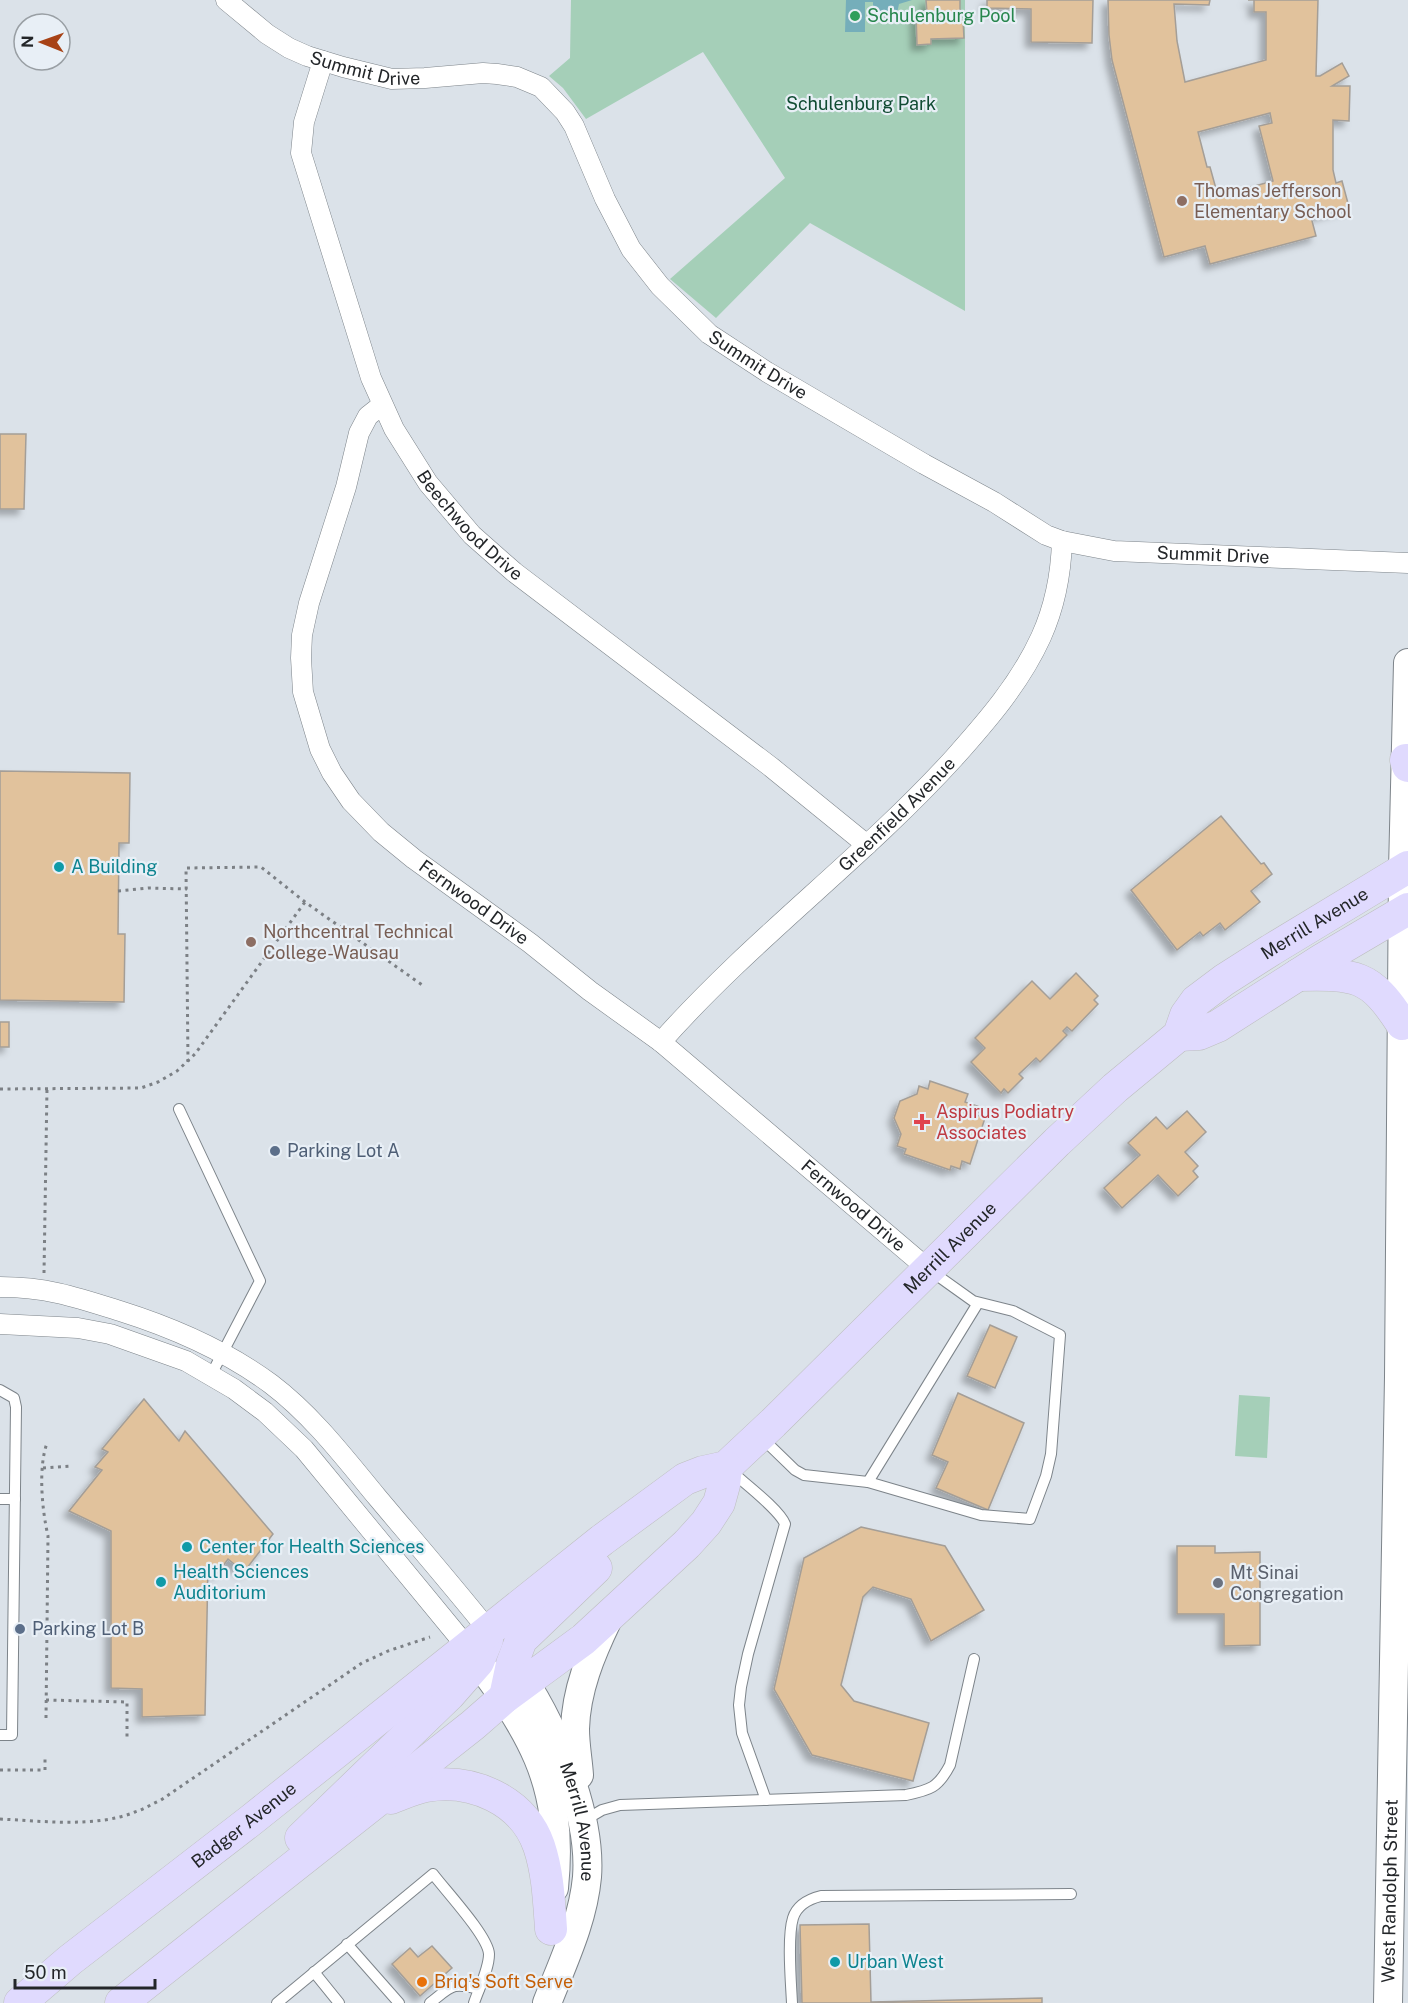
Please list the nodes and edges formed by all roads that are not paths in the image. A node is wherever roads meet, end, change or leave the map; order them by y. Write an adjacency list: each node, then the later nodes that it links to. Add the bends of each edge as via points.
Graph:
1 (226, 0): 2 (street, Summit Drive, via 289,48)
2 (323, 61): 3 (street, Beechwood Drive, via 304,122 301,153); 4 (street, Summit Drive, via 392,79 483,73 517,77 541,87 574,126 605,199 632,249 660,286 709,334 914,459)
3 (382, 405): 8 (street, Beechwood Drive, via 428,483 472,535 514,572); 14 (street, Fernwood Drive, via 368,416 359,433 302,635 303,692 320,749 351,801 381,832)
4 (1062, 541): 5 (street, Summit Drive, via 1114,551); 8 (street, Greenfield Avenue, via 1056,597 1021,674 968,742)
5 (1408, 563)
6 (1408, 663): 7 (street, West Randolph Street)
7 (1407, 763): 9 (street, West Randolph Street)
8 (867, 845): 14 (street, Greenfield Avenue, via 731,969)
9 (1405, 868): 10 (street, West Randolph Street); 13 (main road, Merrill Avenue, via 1211,989 1192,1006)
10 (1406, 910): 11 (main road, Merrill Avenue); 12 (street, West Randolph Street)
11 (1298, 975): 12 (main road, via 1340,975 1364,981 1382,996); 13 (main road, Merrill Avenue, via 1213,1029)
12 (1402, 1024): 16 (street, West Randolph Street)
13 (1179, 1035): 17 (main road, Merrill Avenue, via 1100,1102)
14 (661, 1042): 17 (street, Fernwood Drive)
15 (179, 1109): 21 (lane, via 260,1281)
16 (1405, 1181): 54 (street, West Randolph Street)
17 (928, 1269): 19 (lane); 24 (main road, Merrill Avenue)
18 (0, 1287): 21 (street, via 44,1289 80,1297 163,1325)
19 (978, 1303): 26 (lane); 26 (lane, via 1013,1311 1060,1335 1050,1454 1029,1519 973,1514)
20 (0, 1324): 22 (street, via 104,1332 169,1354)
21 (222, 1353): 22 (lane); 31 (street, via 271,1384 307,1415)
22 (211, 1375): 31 (street, via 264,1412 304,1449)
23 (0, 1390): 29 (lane, via 14,1398 16,1407)
24 (759, 1436): 25 (main road, Merrill Avenue); 26 (lane, via 800,1473)
25 (726, 1467): 27 (main road, Merrill Avenue, via 697,1474); 30 (main road, via 721,1496 706,1522); 35 (lane, via 785,1524 748,1654 739,1705 742,1733)
26 (868, 1482)
27 (676, 1485): 31 (main road, Merrill Avenue); 33 (main road, via 524,1636)
28 (0, 1499): 29 (lane)
29 (15, 1499): 34 (lane, via 12,1735)
30 (608, 1619): 33 (main road, via 565,1654); 37 (street, via 587,1665 577,1710 575,1739)
31 (478, 1646): 33 (street, Merrill Avenue); 39 (main road, via 444,1700 273,1864); 44 (main road, Badger Avenue, via 70,1960)
32 (974, 1659): 35 (lane, via 950,1765 936,1786 906,1795)
33 (514, 1681): 36 (main road, via 473,1725); 37 (street, Merrill Avenue, via 564,1761); 40 (street, Merrill Avenue, via 522,1724 538,1754 553,1807 556,1844)
34 (0, 1735)
35 (766, 1800): 37 (lane, via 620,1805)
36 (370, 1806): 39 (main road); 40 (main road, via 434,1785 472,1788 501,1799 523,1818 539,1847 548,1891)
37 (582, 1822): 52 (street, Merrill Avenue, via 587,1868 582,1906)
38 (1071, 1894): 53 (lane, via 811,1899 799,1907 793,1918)
39 (242, 1907): 45 (main road)
40 (550, 1929): 51 (street, Merrill Avenue)
41 (347, 1944): 42 (lane); 43 (lane, via 433,1874 486,1942 489,1958); 48 (lane)
42 (314, 1972): 46 (lane); 47 (lane)
43 (479, 1989): 49 (lane, via 456,1985); 50 (lane)
44 (20, 2003)
45 (121, 2003)
46 (278, 2003)
47 (339, 2003)
48 (399, 2003)
49 (430, 2003)
50 (474, 2003)
51 (542, 2003)
52 (547, 2003)
53 (792, 2003)
54 (1388, 2003)

